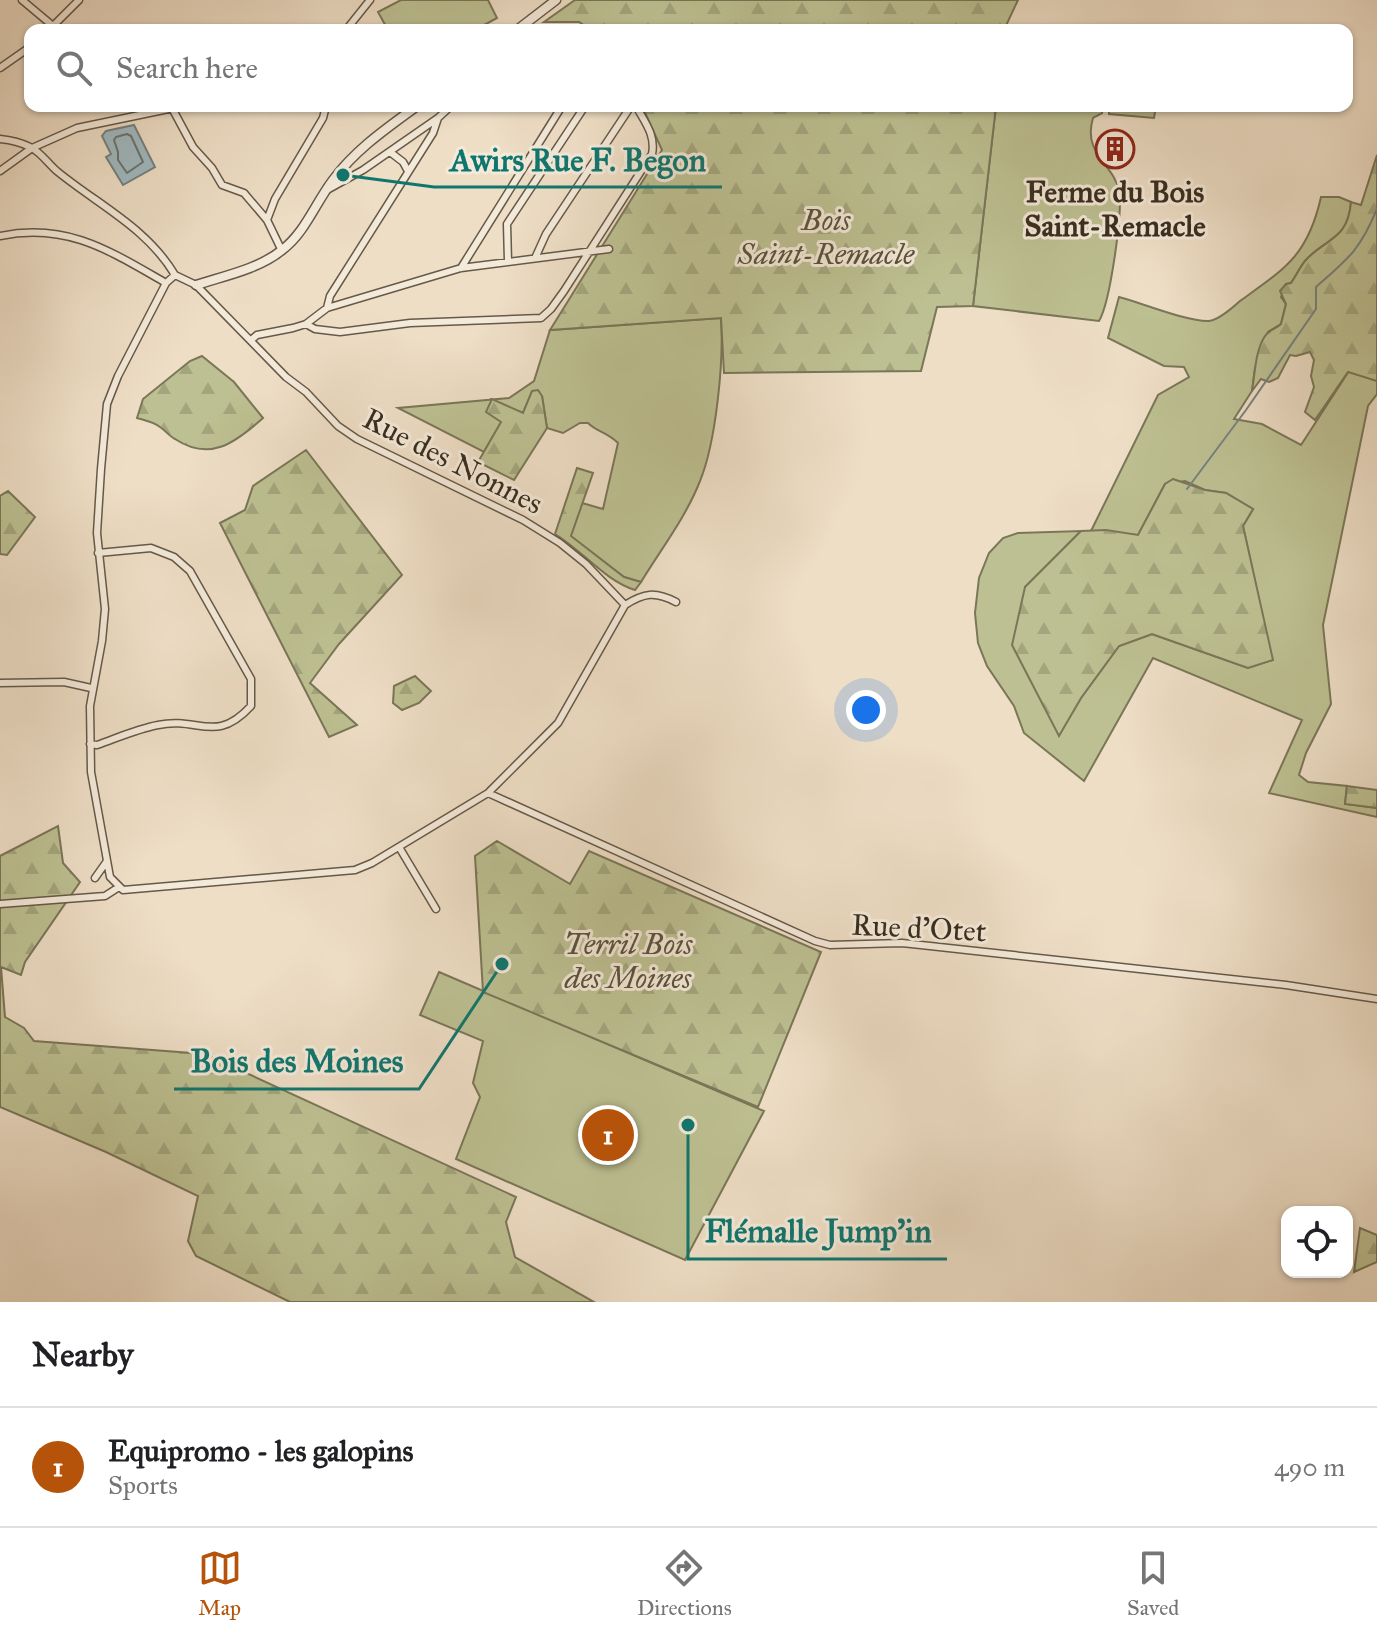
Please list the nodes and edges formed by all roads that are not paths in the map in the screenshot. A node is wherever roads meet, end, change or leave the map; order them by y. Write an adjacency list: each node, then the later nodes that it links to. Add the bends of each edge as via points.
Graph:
1 (22, 0): 5 (street)
2 (79, 0): 6 (street)
3 (370, 0): 7 (street)
4 (556, 0): 8 (street)
5 (47, 24)
6 (55, 24)
7 (351, 24)
8 (525, 24)
9 (24, 51): 10 (street)
10 (0, 68)
11 (153, 112): 22 (street, via 77,128)
12 (174, 112): 29 (street, via 222,185 244,193)
13 (324, 112): 29 (street)
14 (409, 112): 24 (street)
15 (444, 112): 20 (street)
16 (558, 112): 36 (street)
17 (581, 112): 35 (street, via 507,224)
18 (629, 112): 34 (street)
19 (637, 112): 32 (street, via 652,135 652,154)
20 (438, 118): 23 (street); 27 (street)
21 (0, 139): 22 (street)
22 (32, 148): 26 (street); 37 (street, via 146,238)
23 (390, 152): 25 (street); 27 (street)
24 (351, 159): 25 (street); 28 (street)
25 (363, 170): 28 (street)
26 (0, 171)
27 (408, 171): 40 (street)
28 (324, 192): 33 (street)
29 (267, 220): 33 (street)
30 (0, 236): 38 (street, via 44,232 76,237)
31 (609, 249): 32 (street)
32 (588, 250): 34 (street); 41 (street, via 541,318 410,323 340,332)
33 (282, 251): 39 (street)
34 (536, 256): 35 (street)
35 (508, 261): 36 (street)
36 (461, 268): 40 (street)
37 (175, 275): 38 (street); 39 (street, Rue des Nonnes)
38 (166, 283): 43 (street, via 107,404)
39 (196, 285): 42 (street, Rue des Nonnes)
40 (327, 308): 41 (street)
41 (306, 324): 42 (street)
42 (251, 340): 45 (street, Rue des Nonnes, via 338,426 560,543)
43 (98, 553): 47 (street, via 104,622); 48 (street, via 151,548 190,571 251,679 251,706 223,728 165,724)
44 (676, 602): 45 (street, via 656,593)
45 (625, 605): 49 (street, via 558,723)
46 (0, 683): 47 (street, via 64,682)
47 (91, 688): 48 (street)
48 (90, 744): 51 (street)
49 (488, 793): 50 (street); 56 (street, Rue d'Otet, via 830,945 916,944)
50 (399, 847): 53 (street, via 355,870 132,891); 55 (street)
51 (107, 861): 52 (street); 53 (street)
52 (95, 878)
53 (119, 887): 54 (street, via 105,896)
54 (0, 904)
55 (436, 909)
56 (1377, 999)

